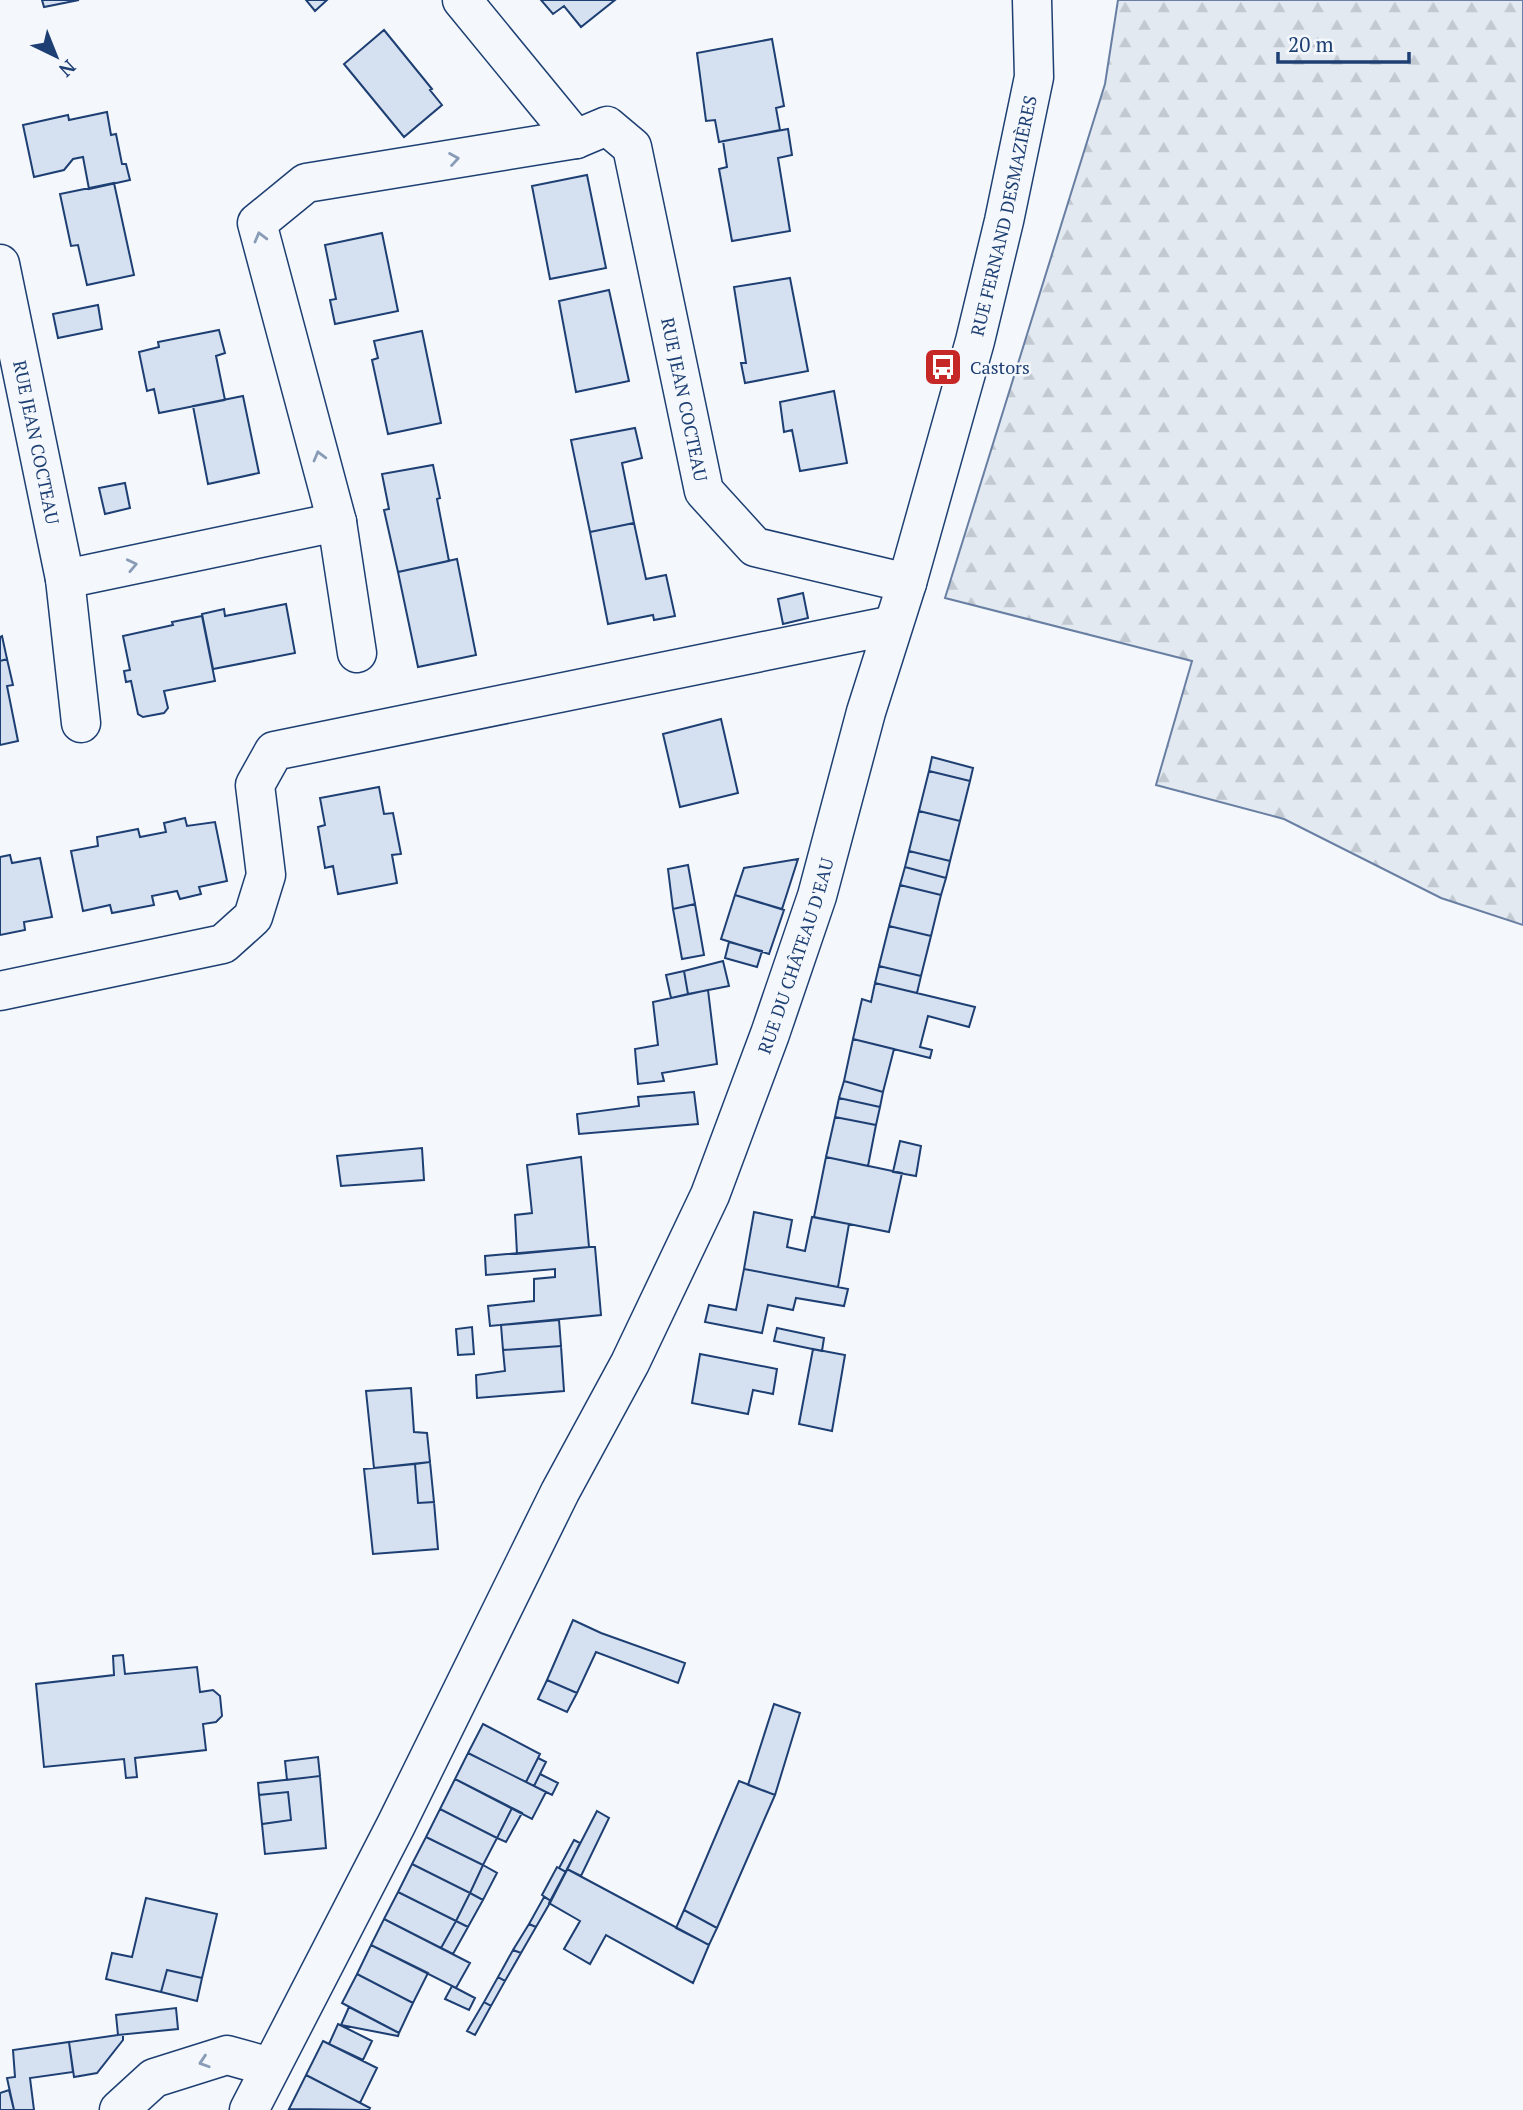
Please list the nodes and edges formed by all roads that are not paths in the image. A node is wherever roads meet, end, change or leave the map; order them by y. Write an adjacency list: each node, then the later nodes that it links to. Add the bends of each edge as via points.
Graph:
1 (462, 0): 3 (street)
2 (1032, 0): 7 (street, RUE FERNAND DESMAZIÈRES, via 1034,77 1004,221)
3 (576, 139): 5 (street, RUE JEAN COCTEAU, one-way to 3, via 257,223 306,183); 7 (street, RUE JEAN COCTEAU, via 607,126 632,147 704,491 755,547)
4 (0, 264): 6 (street, RUE JEAN COCTEAU)
5 (337, 522): 6 (street, one-way to 5); 9 (street, RUE JEAN COCTEAU)
6 (65, 579): 11 (street, RUE JEAN COCTEAU)
7 (907, 583): 8 (street, RUE FERNAND DESMAZIÈRES)
8 (893, 625): 10 (street, RUE FERNAND DESMAZIÈRES); 12 (street, via 274,751 255,785 266,875 253,917 223,944)
9 (357, 653)
10 (866, 712): 13 (street, RUE DU CHÂTEAU D'EAU, via 817,896 710,1195 397,1825)
11 (81, 723)
12 (0, 991)
13 (270, 2067): 14 (street, one-way to 14, via 227,2055 154,2078); 15 (street, RUE DU CHÂTEAU D'EAU)
14 (119, 2110)
15 (249, 2110)

